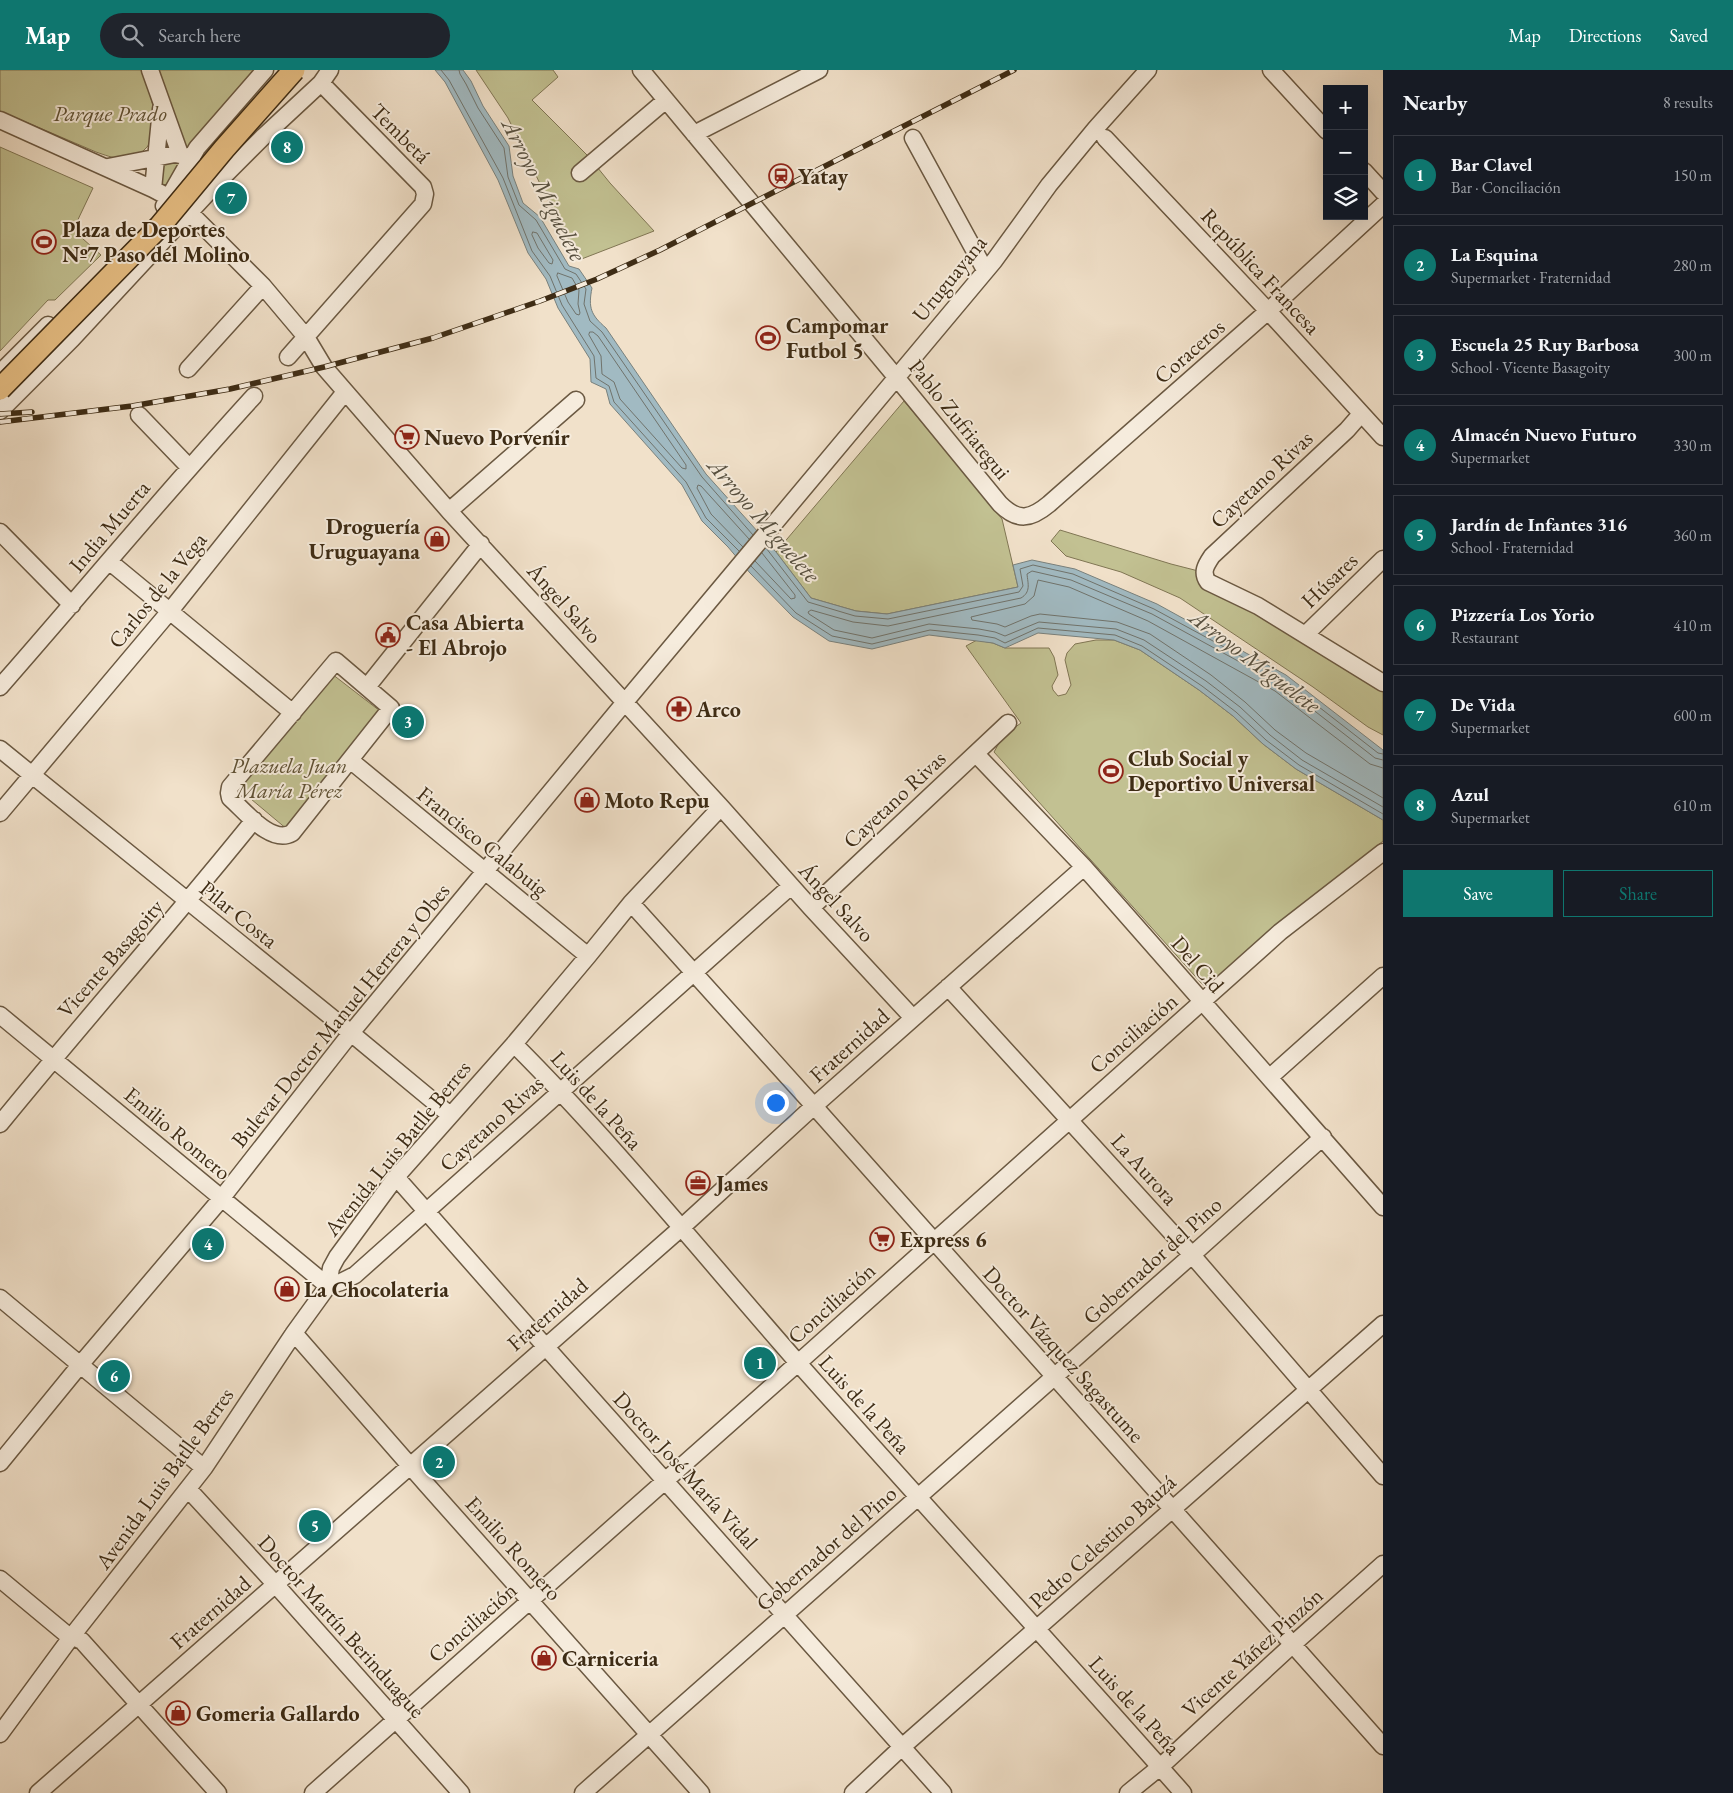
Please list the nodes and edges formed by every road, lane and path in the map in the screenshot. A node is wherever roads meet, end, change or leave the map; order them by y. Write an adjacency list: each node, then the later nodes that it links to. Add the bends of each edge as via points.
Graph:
1 (150, 70): 10 (street)
2 (265, 70): 16 (street, via 198,148)
3 (294, 70): 35 (main road, bridge, via 160,226)
4 (641, 70): 9 (street, Pablo Zufriategui)
5 (819, 70): 13 (street)
6 (1148, 70): 27 (street, Uruguayana, via 1096,128)
7 (1271, 70): 12 (street)
8 (325, 77): 21 (street); 30 (street, Tembetá, via 423,186 425,194 423,204)
9 (666, 100): 13 (street, Pablo Zufriategui); 19 (street)
10 (161, 104): 16 (street); 17 (street)
11 (0, 120): 18 (street, Ángel Salvo)
12 (1326, 130)
13 (694, 134): 34 (street, Pablo Zufriategui)
14 (913, 138): 27 (street)
15 (1105, 138): 29 (street, República Francesa)
16 (185, 157): 17 (street); 21 (street); 24 (street)
17 (156, 158): 18 (street); 22 (street)
18 (108, 167): 22 (street, Ángel Salvo)
19 (580, 173)
20 (1367, 175): 23 (street)
21 (216, 185): 26 (street)
22 (153, 188): 24 (street, Ángel Salvo)
23 (1383, 192)
24 (170, 198): 26 (street, Ángel Salvo); 33 (street, via 156,218)
25 (1383, 205): 29 (street, Coraceros)
26 (190, 213): 28 (street, Ángel Salvo); 39 (street)
27 (989, 265): 34 (street, Uruguayana)
28 (262, 286): 30 (street, Ángel Salvo); 32 (street)
29 (1268, 311): 40 (street, República Francesa); 45 (street, Coraceros, via 1049,504 1032,516)
30 (306, 337): 31 (street); 36 (street, Ángel Salvo, via 319,361)
31 (288, 358)
32 (188, 369)
33 (0, 373)
34 (896, 376): 45 (street, Pablo Zufriategui, via 1000,504); 50 (street, Uruguayana)
35 (0, 389)
36 (345, 392): 44 (street, Ángel Salvo); 52 (street, Carlos de la Vega)
37 (254, 396): 43 (street, India Muerta)
38 (576, 400): 44 (street)
39 (0, 411)
40 (1361, 414): 42 (street, República Francesa); 53 (street, Cayetano Rivas, via 1212,556 1204,572 1208,582)
41 (139, 415): 43 (street)
42 (1383, 437)
43 (189, 467): 49 (street, India Muerta)
44 (449, 511): 47 (street, Ángel Salvo)
45 (1017, 516)
46 (0, 532): 51 (street)
47 (481, 544): 56 (street); 57 (street, Ángel Salvo)
48 (1383, 559): 53 (street, Húsares)
49 (110, 562): 51 (street, India Muerta); 52 (street)
50 (714, 595): 57 (street, Bulevar Doctor Manuel Herrera y Obes)
51 (72, 605): 55 (street, India Muerta)
52 (170, 611): 58 (street); 63 (street, Carlos de la Vega)
53 (1306, 634): 54 (street)
54 (1383, 682)
55 (0, 686)
56 (367, 686): 58 (street, via 336,661); 62 (street, via 391,708)
57 (625, 702): 64 (street, Ángel Salvo); 69 (street, Bulevar Doctor Manuel Herrera y Obes)
58 (292, 713): 66 (street, via 230,787 230,798)
59 (1008, 723): 61 (street, Cayetano Rivas)
60 (0, 749): 63 (street, Pilar Costa)
61 (976, 754): 68 (street, Del Cid); 73 (street, Cayetano Rivas)
62 (350, 760): 66 (street, via 292,833 286,836 272,834); 69 (street, Francisco Calabuig)
63 (32, 775): 65 (street, Carlos de la Vega); 71 (street, Pilar Costa)
64 (721, 807): 70 (street, Ángel Salvo); 72 (street, Avenida Luis Batlle Berres)
65 (0, 813)
66 (254, 820): 71 (street, Vicente Basagoity)
67 (1383, 852): 78 (street, Conciliación, via 1280,932)
68 (1084, 867): 77 (street, Fraternidad); 78 (street, Del Cid)
69 (485, 872): 74 (street, Francisco Calabuig); 81 (street, Bulevar Doctor Manuel Herrera y Obes)
70 (791, 886): 73 (street, Ángel Salvo); 75 (street, Cayetano Rivas)
71 (188, 902): 81 (street, Pilar Costa); 83 (street, Vicente Basagoity)
72 (631, 903): 74 (street, Avenida Luis Batlle Berres); 75 (street, Doctor Vázquez Sagastume)
73 (811, 908): 80 (street, Ángel Salvo)
74 (588, 956): 82 (street, Avenida Luis Batlle Berres)
75 (694, 973): 85 (street, Cayetano Rivas); 86 (street, Doctor Vázquez Sagastume)
76 (1383, 976): 84 (street)
77 (948, 987): 80 (street, Fraternidad); 88 (street, La Aurora)
78 (1202, 1002): 84 (street, Del Cid); 88 (street, Conciliación)
79 (0, 1015): 83 (street, Emilio Romero)
80 (914, 1018): 86 (street, Fraternidad)
81 (351, 1033): 87 (street, Pilar Costa); 92 (street, Bulevar Doctor Manuel Herrera y Obes)
82 (514, 1044): 85 (street, Luis de la Peña); 87 (street, Avenida Luis Batlle Berres)
83 (54, 1058): 89 (street, Vicente Basagoity); 92 (street, Emilio Romero)
84 (1270, 1077): 90 (street, Del Cid)
85 (561, 1091): 94 (street, Cayetano Rivas); 95 (street, Luis de la Peña)
86 (814, 1106): 95 (street, Fraternidad); 96 (street, Doctor Vázquez Sagastume)
87 (450, 1115): 91 (street, Avenida Luis Batlle Berres)
88 (1069, 1119): 96 (street, Conciliación); 97 (street, La Aurora)
89 (0, 1124)
90 (1323, 1138): 93 (street, Del Cid); 97 (street, Gobernador del Pino)
91 (396, 1177): 94 (street, Doctor José María Vidal); 98 (street, Avenida Luis Batlle Berres, via 337,1257)
92 (221, 1199): 98 (street, Emilio Romero); 104 (street, Bulevar Doctor Manuel Herrera y Obes)
93 (1383, 1207)
94 (427, 1211): 98 (street, Cayetano Rivas, via 354,1275); 102 (street, Doctor José María Vidal)
95 (680, 1228): 102 (street, Fraternidad); 103 (street, Luis de la Peña)
96 (934, 1242): 103 (street, Conciliación); 105 (street, Doctor Vázquez Sagastume)
97 (1192, 1255): 105 (street, Gobernador del Pino); 106 (street, La Aurora)
98 (328, 1286): 101 (street, Avenida Luis Batlle Berres)
99 (0, 1298): 104 (street)
100 (1383, 1324): 106 (street, Pedro Celestino Bauzá)
101 (294, 1332): 108 (street, Emilio Romero); 109 (street, Avenida Luis Batlle Berres)
102 (545, 1346): 108 (street, Fraternidad); 111 (street, Doctor José María Vidal)
103 (798, 1363): 111 (street, Conciliación); 113 (street, Luis de la Peña)
104 (80, 1365): 107 (street, Bulevar Doctor Manuel Herrera y Obes); 109 (street)
105 (1055, 1376): 113 (street, Gobernador del Pino); 114 (street, Doctor Vázquez Sagastume)
106 (1309, 1389): 110 (street, La Aurora); 114 (street, Pedro Celestino Bauzá)
107 (0, 1463)
108 (410, 1465): 117 (street, Fraternidad); 118 (street, Emilio Romero)
109 (204, 1468): 112 (street, Avenida Luis Batlle Berres)
110 (1383, 1476)
111 (665, 1480): 118 (street, Conciliación); 119 (street, Doctor José María Vidal)
112 (189, 1490): 117 (street, Doctor Martín Berinduague); 121 (street, Avenida Luis Batlle Berres)
113 (918, 1497): 119 (street, Gobernador del Pino); 120 (street, Luis de la Peña)
114 (1172, 1509): 120 (street, Pedro Celestino Bauzá); 122 (street, Doctor Vázquez Sagastume)
115 (1383, 1564): 122 (street, Vicente Yáñez Pinzón)
116 (0, 1579): 121 (street)
117 (276, 1585): 123 (street, Fraternidad); 124 (street, Doctor Martín Berinduague)
118 (530, 1601): 124 (street, Conciliación); 126 (street, Emilio Romero)
119 (785, 1615): 126 (street, Gobernador del Pino); 128 (street, Doctor José María Vidal)
120 (1038, 1628): 128 (street, Pedro Celestino Bauzá); 129 (street, Luis de la Peña)
121 (72, 1636): 123 (street, via 82,1641); 125 (street, Avenida Luis Batlle Berres)
122 (1292, 1645): 127 (street, Doctor Vázquez Sagastume); 129 (street, Vicente Yáñez Pinzón)
123 (139, 1704): 130 (street, Fraternidad); 131 (street)
124 (396, 1720): 132 (street, Conciliación); 133 (street, Doctor Martín Berinduague)
125 (0, 1734)
126 (649, 1734): 134 (street, Gobernador del Pino); 135 (street, Emilio Romero)
127 (1383, 1746)
128 (902, 1747): 136 (street, Pedro Celestino Bauzá); 137 (street, Doctor José María Vidal)
129 (1160, 1767): 138 (street, Vicente Yáñez Pinzón); 139 (street, Luis de la Peña)
130 (38, 1793)
131 (218, 1793)
132 (313, 1793)
133 (461, 1793)
134 (583, 1793)
135 (702, 1793)
136 (853, 1793)
137 (943, 1793)
138 (1128, 1793)
139 (1183, 1793)

